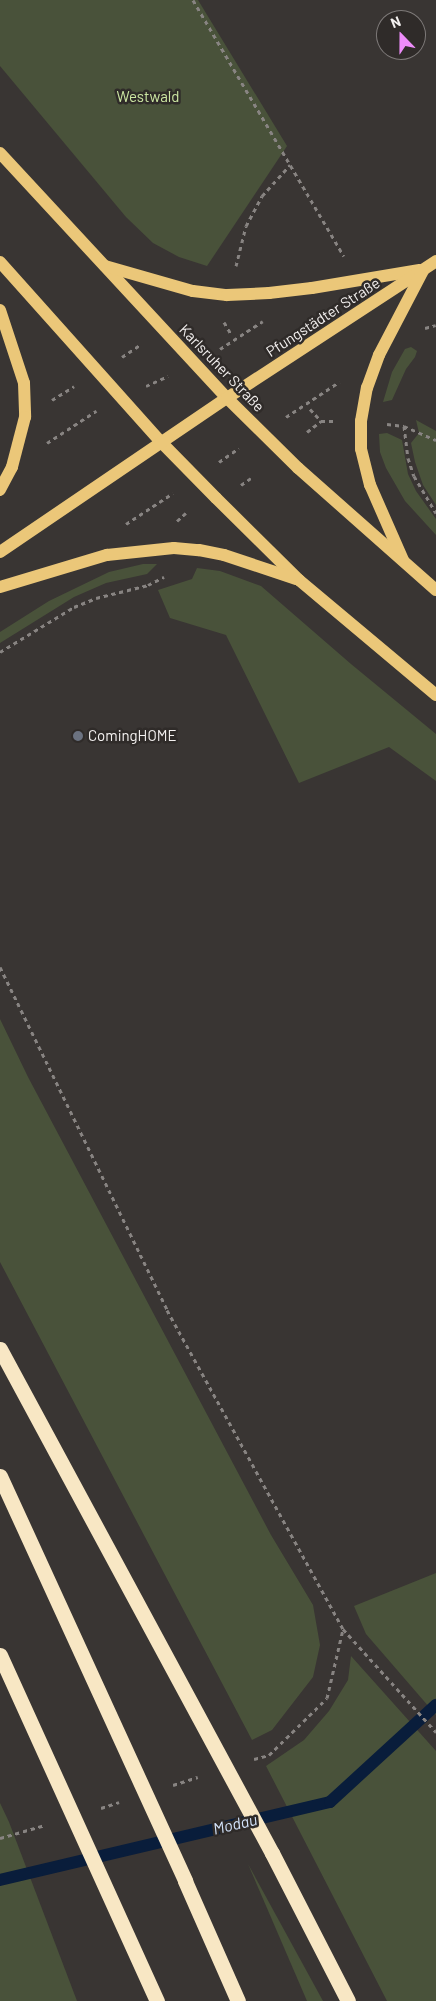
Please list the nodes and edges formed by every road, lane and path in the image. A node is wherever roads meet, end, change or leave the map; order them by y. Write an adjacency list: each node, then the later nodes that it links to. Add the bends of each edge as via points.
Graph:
1 (193, 0): 3 (path)
2 (0, 153): 7 (main road, Karlsruher Straße)
3 (290, 165): 4 (path); 9 (path, via 262,196 246,226)
4 (345, 258)
5 (436, 261): 8 (main road, Pfungstädter Straße)
6 (0, 262): 20 (main road)
7 (102, 265): 8 (main road, via 193,291 227,295 269,294); 15 (main road, Karlsruher Straße)
8 (424, 269): 15 (main road, Pfungstädter Straße); 27 (main road, via 379,355 367,388 361,422 361,449 370,486)
9 (235, 270)
10 (0, 310): 24 (main road, via 24,383 25,416 12,467)
11 (220, 318): 12 (path)
12 (232, 334)
13 (142, 343): 14 (path)
14 (131, 351)
15 (227, 398): 20 (main road, Pfungstädter Straße); 27 (main road, Karlsruher Straße)
16 (310, 409): 18 (path, via 321,421)
17 (91, 414): 21 (path)
18 (307, 432)
19 (436, 440): 25 (path, via 404,426 414,476)
20 (162, 442): 26 (main road); 29 (main road)
21 (44, 446)
22 (251, 478): 23 (path)
23 (237, 488)
24 (0, 490)
25 (436, 513)
26 (0, 552)
27 (404, 564): 31 (main road, Karlsruher Straße)
28 (168, 575): 32 (path, via 148,585 74,607)
29 (299, 580): 30 (main road, via 224,555 174,548 107,555); 33 (main road)
30 (0, 587)
31 (436, 590)
32 (0, 652)
33 (436, 695)
34 (0, 967): 37 (path, via 167,1310)
35 (0, 1349): 45 (highway, via 272,1853)
36 (0, 1476): 44 (highway)
37 (343, 1629): 39 (path); 40 (path, via 327,1698)
38 (0, 1655): 43 (highway)
39 (436, 1732)
40 (269, 1755)
41 (10, 1836): 42 (path)
42 (0, 1838)
43 (157, 2001)
44 (238, 2001)
45 (348, 2001)

